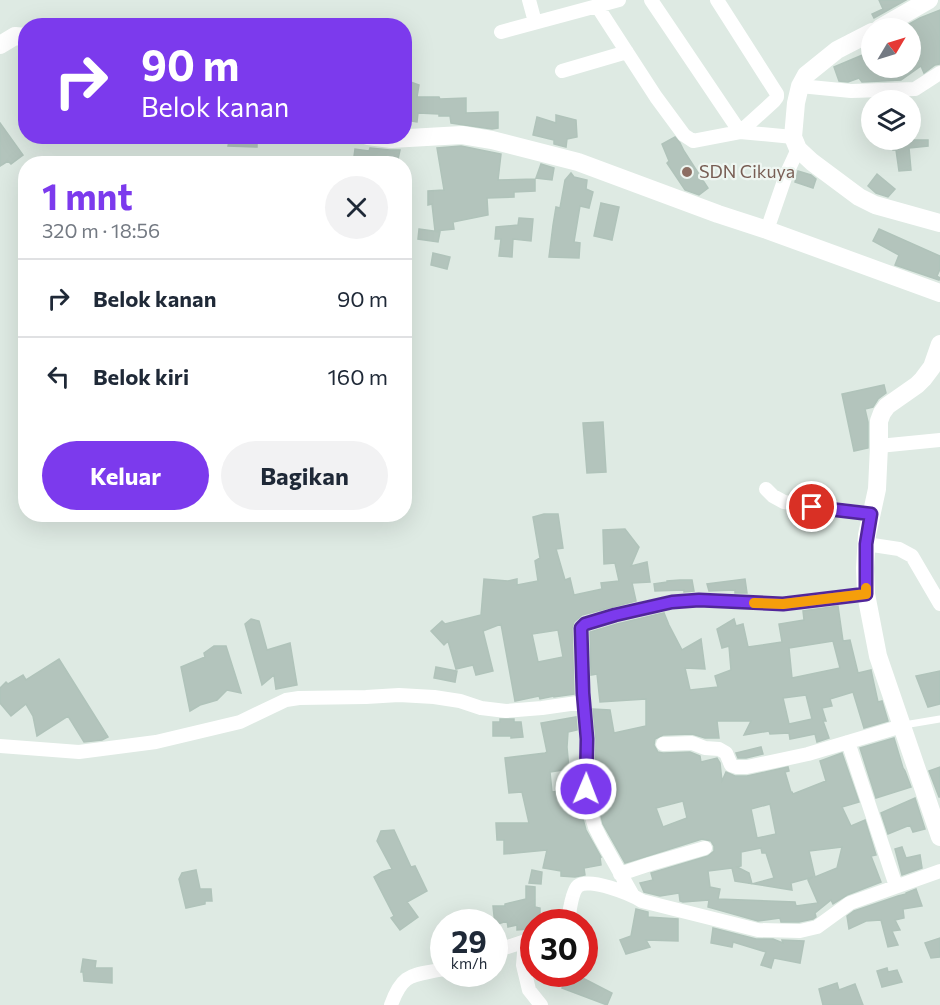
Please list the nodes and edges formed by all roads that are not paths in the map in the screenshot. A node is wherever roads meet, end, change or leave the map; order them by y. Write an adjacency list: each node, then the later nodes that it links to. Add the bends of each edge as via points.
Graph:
1 (529, 0): 8 (street)
2 (619, 0): 6 (street)
3 (651, 0): 15 (street)
4 (717, 0): 15 (street, via 777,94 774,102)
5 (929, 0): 7 (street)
6 (589, 5): 8 (street); 11 (street)
7 (898, 18)
8 (535, 22): 9 (street)
9 (501, 32)
10 (861, 38): 14 (street, via 819,64)
11 (627, 52): 12 (street); 15 (street, via 689,139)
12 (562, 70)
13 (940, 74): 14 (street, via 915,88 851,91)
14 (800, 86): 17 (street)
15 (740, 132): 17 (street)
16 (412, 138): 19 (street, via 462,135 578,162)
17 (796, 143): 18 (street, via 812,162 875,206); 19 (street)
18 (940, 223)
19 (767, 230): 20 (street)
20 (940, 293)
21 (940, 344): 23 (street, via 923,379 882,413)
22 (940, 440): 23 (street)
23 (879, 446): 25 (street, via 877,489)
24 (766, 489): 25 (street, via 784,502)
25 (871, 514): 26 (street)
26 (866, 544): 27 (street); 28 (street, via 900,549 912,556)
27 (866, 594): 29 (street, via 783,604 672,602 585,624 580,630); 31 (street, via 878,656)
28 (940, 604)
29 (584, 702): 34 (street, via 506,711 411,695 299,698 286,700 240,722 156,742 79,752); 38 (street, via 589,806)
30 (940, 719): 31 (lane)
31 (902, 726): 32 (street); 35 (street)
32 (848, 742): 33 (street, via 747,767 731,765 726,753 719,749 692,743); 39 (street)
33 (663, 744)
34 (0, 746)
35 (940, 837)
36 (705, 848): 38 (street)
37 (940, 871): 39 (street)
38 (620, 874): 40 (street)
39 (896, 886): 40 (street, via 850,903 817,927 800,931 758,930 642,901)
40 (632, 894): 41 (street, via 588,883 579,885)
41 (571, 909)
42 (430, 973): 44 (street, via 406,979 397,988)
43 (528, 987): 45 (street)
44 (391, 1005)
45 (541, 1005)

